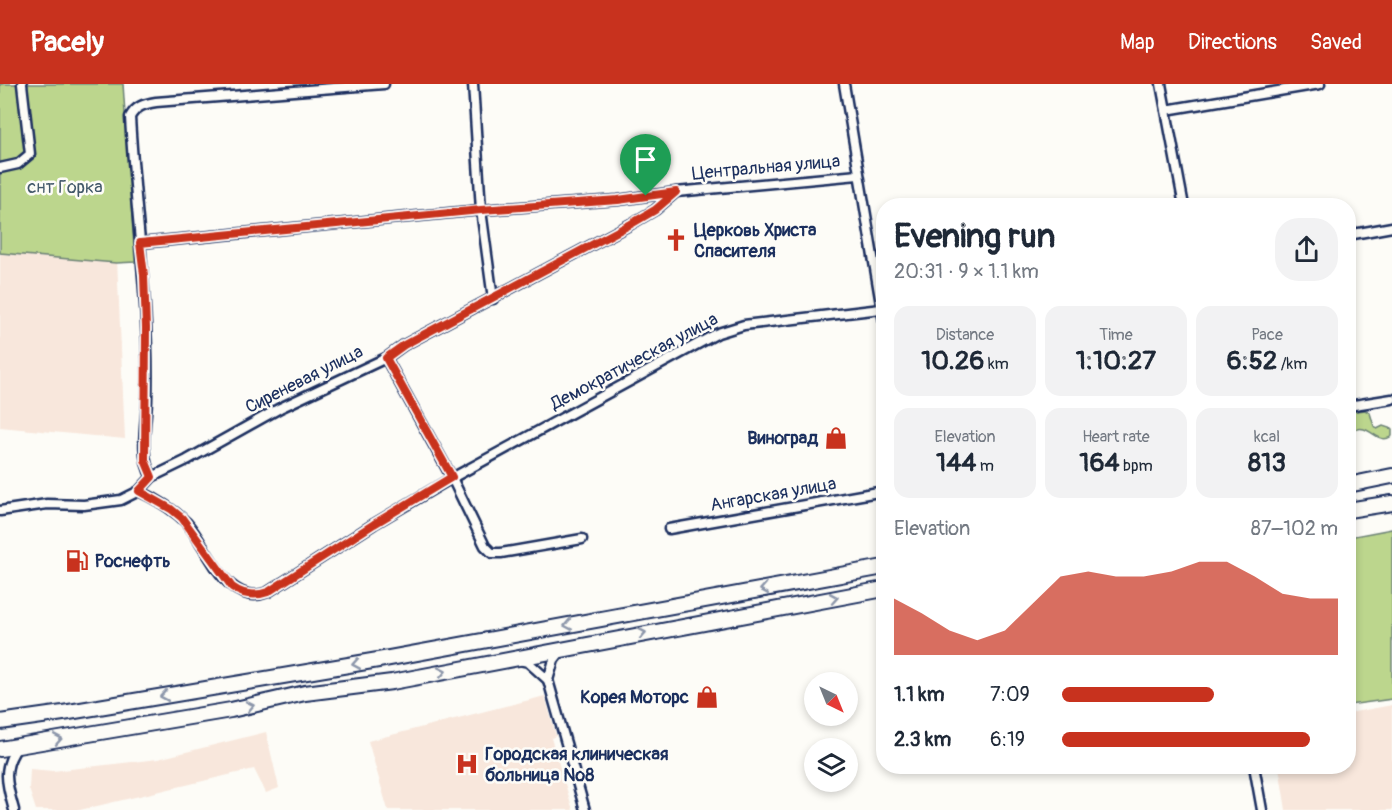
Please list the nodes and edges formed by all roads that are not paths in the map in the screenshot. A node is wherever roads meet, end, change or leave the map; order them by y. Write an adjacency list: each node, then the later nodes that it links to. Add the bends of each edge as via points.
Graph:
1 (22, 84): 8 (street, via 30,154 18,164)
2 (384, 84): 15 (street, via 140,106 130,117)
3 (472, 84): 12 (street)
4 (844, 84): 9 (street)
5 (1161, 84): 7 (street)
6 (1320, 84): 7 (street)
7 (1166, 110): 11 (street)
8 (0, 168)
9 (858, 176): 10 (street, Центральная улица); 16 (street)
10 (676, 192): 12 (street, Центральная улица); 17 (street, Сиреневая улица, via 655,210)
11 (1182, 198)
12 (481, 210): 15 (street, Центральная улица); 17 (street)
13 (1392, 227): 14 (street)
14 (1356, 233)
15 (140, 243): 23 (street, via 147,340 145,460)
16 (876, 257)
17 (493, 299): 19 (street, Сиреневая улица)
18 (876, 310): 24 (street, Демократическая улица, via 744,325 718,333)
19 (386, 358): 23 (street, Сиреневая улица, via 280,408); 24 (street)
20 (1392, 399): 21 (street)
21 (1356, 405)
22 (1392, 476): 25 (main road)
23 (152, 477): 26 (street, Сиреневая улица)
24 (452, 477): 26 (street, Демократическая улица, via 268,592 256,595 232,587 182,518); 32 (street, via 492,553)
25 (1356, 483)
26 (139, 491): 30 (street, via 110,503 47,504)
27 (876, 492): 31 (street, Ангарская улица)
28 (1392, 503): 29 (main road)
29 (1356, 509)
30 (0, 511)
31 (669, 529)
32 (582, 539)
33 (876, 564): 35 (street)
34 (876, 568): 35 (main road)
35 (867, 570): 40 (main road, one-way to 40, via 384,659)
36 (876, 590): 37 (main road, one-way to 36)
37 (564, 648): 38 (main road); 39 (street, via 554,660)
38 (514, 658): 39 (street, via 528,662); 41 (main road, one-way to 38)
39 (548, 680): 46 (street)
40 (0, 722)
41 (18, 746): 42 (main road); 43 (street)
42 (0, 749)
43 (3, 768): 45 (street)
44 (1255, 774): 47 (street)
45 (14, 810)
46 (585, 810)
47 (1262, 810)

